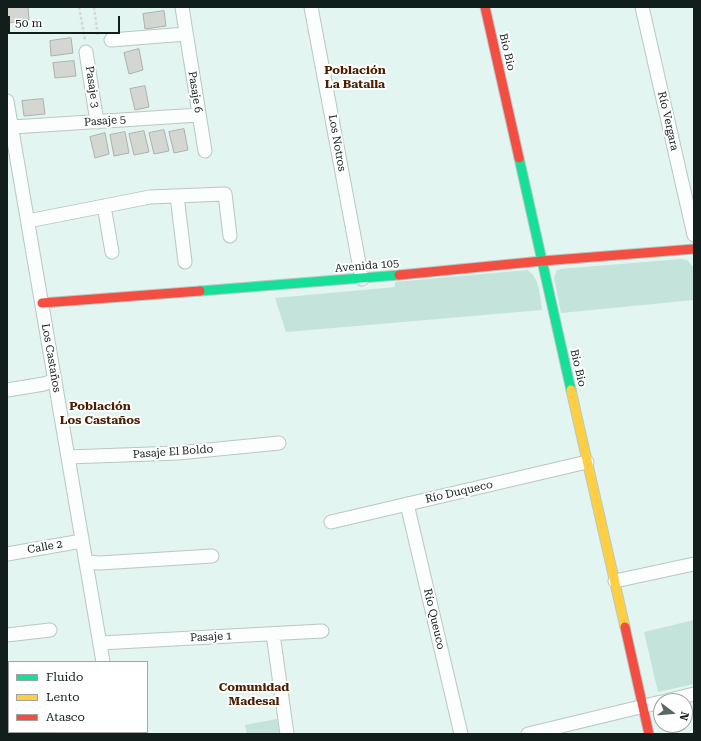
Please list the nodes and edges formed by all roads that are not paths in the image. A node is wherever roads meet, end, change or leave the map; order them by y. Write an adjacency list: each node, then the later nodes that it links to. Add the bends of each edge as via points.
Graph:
1 (182, 7): 5 (street, Pasaje 6)
2 (312, 7): 22 (street, Los Notros)
3 (485, 7): 20 (street, Bio Bio)
4 (642, 7): 16 (street, Río Vergara)
5 (186, 34): 6 (street); 9 (street, Pasaje 6)
6 (105, 40)
7 (86, 52): 10 (street, Pasaje 3)
8 (7, 101): 11 (street, Los Castaños)
9 (199, 115): 10 (street, Pasaje 5); 12 (street, Pasaje 6)
10 (97, 122): 11 (street, Pasaje 5)
11 (12, 127): 15 (street, Los Castaños)
12 (205, 151)
13 (177, 196): 14 (street, via 150,197); 17 (street, via 225,194); 21 (street)
14 (104, 206): 15 (street); 19 (street)
15 (28, 221): 23 (street, Los Castaños)
16 (694, 235)
17 (230, 236)
18 (694, 249): 20 (street, Avenida 105)
19 (112, 252)
20 (542, 261): 22 (street, Avenida 105); 28 (street, Bio Bio)
21 (185, 262)
22 (362, 279): 23 (street, Avenida 105)
23 (42, 303): 24 (street, Los Castaños)
24 (55, 380): 25 (street); 27 (street, Los Castaños)
25 (7, 390)
26 (279, 443): 27 (street, Pasaje El Boldo, via 178,452)
27 (68, 457): 31 (street, Los Castaños)
28 (588, 462): 29 (street, Río Duqueco); 36 (street, Bio Bio)
29 (407, 504): 30 (street, Río Duqueco); 46 (street, Río Queuco)
30 (331, 522)
31 (82, 541): 32 (street, Calle 2); 34 (street, Los Castaños)
32 (7, 554)
33 (212, 556): 34 (street)
34 (86, 562): 41 (street, Los Castaños)
35 (694, 564): 36 (street)
36 (614, 580): 44 (street, Bio Bio)
37 (50, 630): 40 (street)
38 (322, 631): 39 (street, Pasaje 1)
39 (273, 634): 41 (street, Pasaje 1); 45 (street)
40 (7, 635)
41 (100, 643): 42 (street, Los Castaños)
42 (103, 661)
43 (653, 704): 44 (street)
44 (643, 706): 47 (street); 48 (street, Bio Bio)
45 (288, 734)
46 (461, 734)
47 (528, 734)
48 (649, 734)

